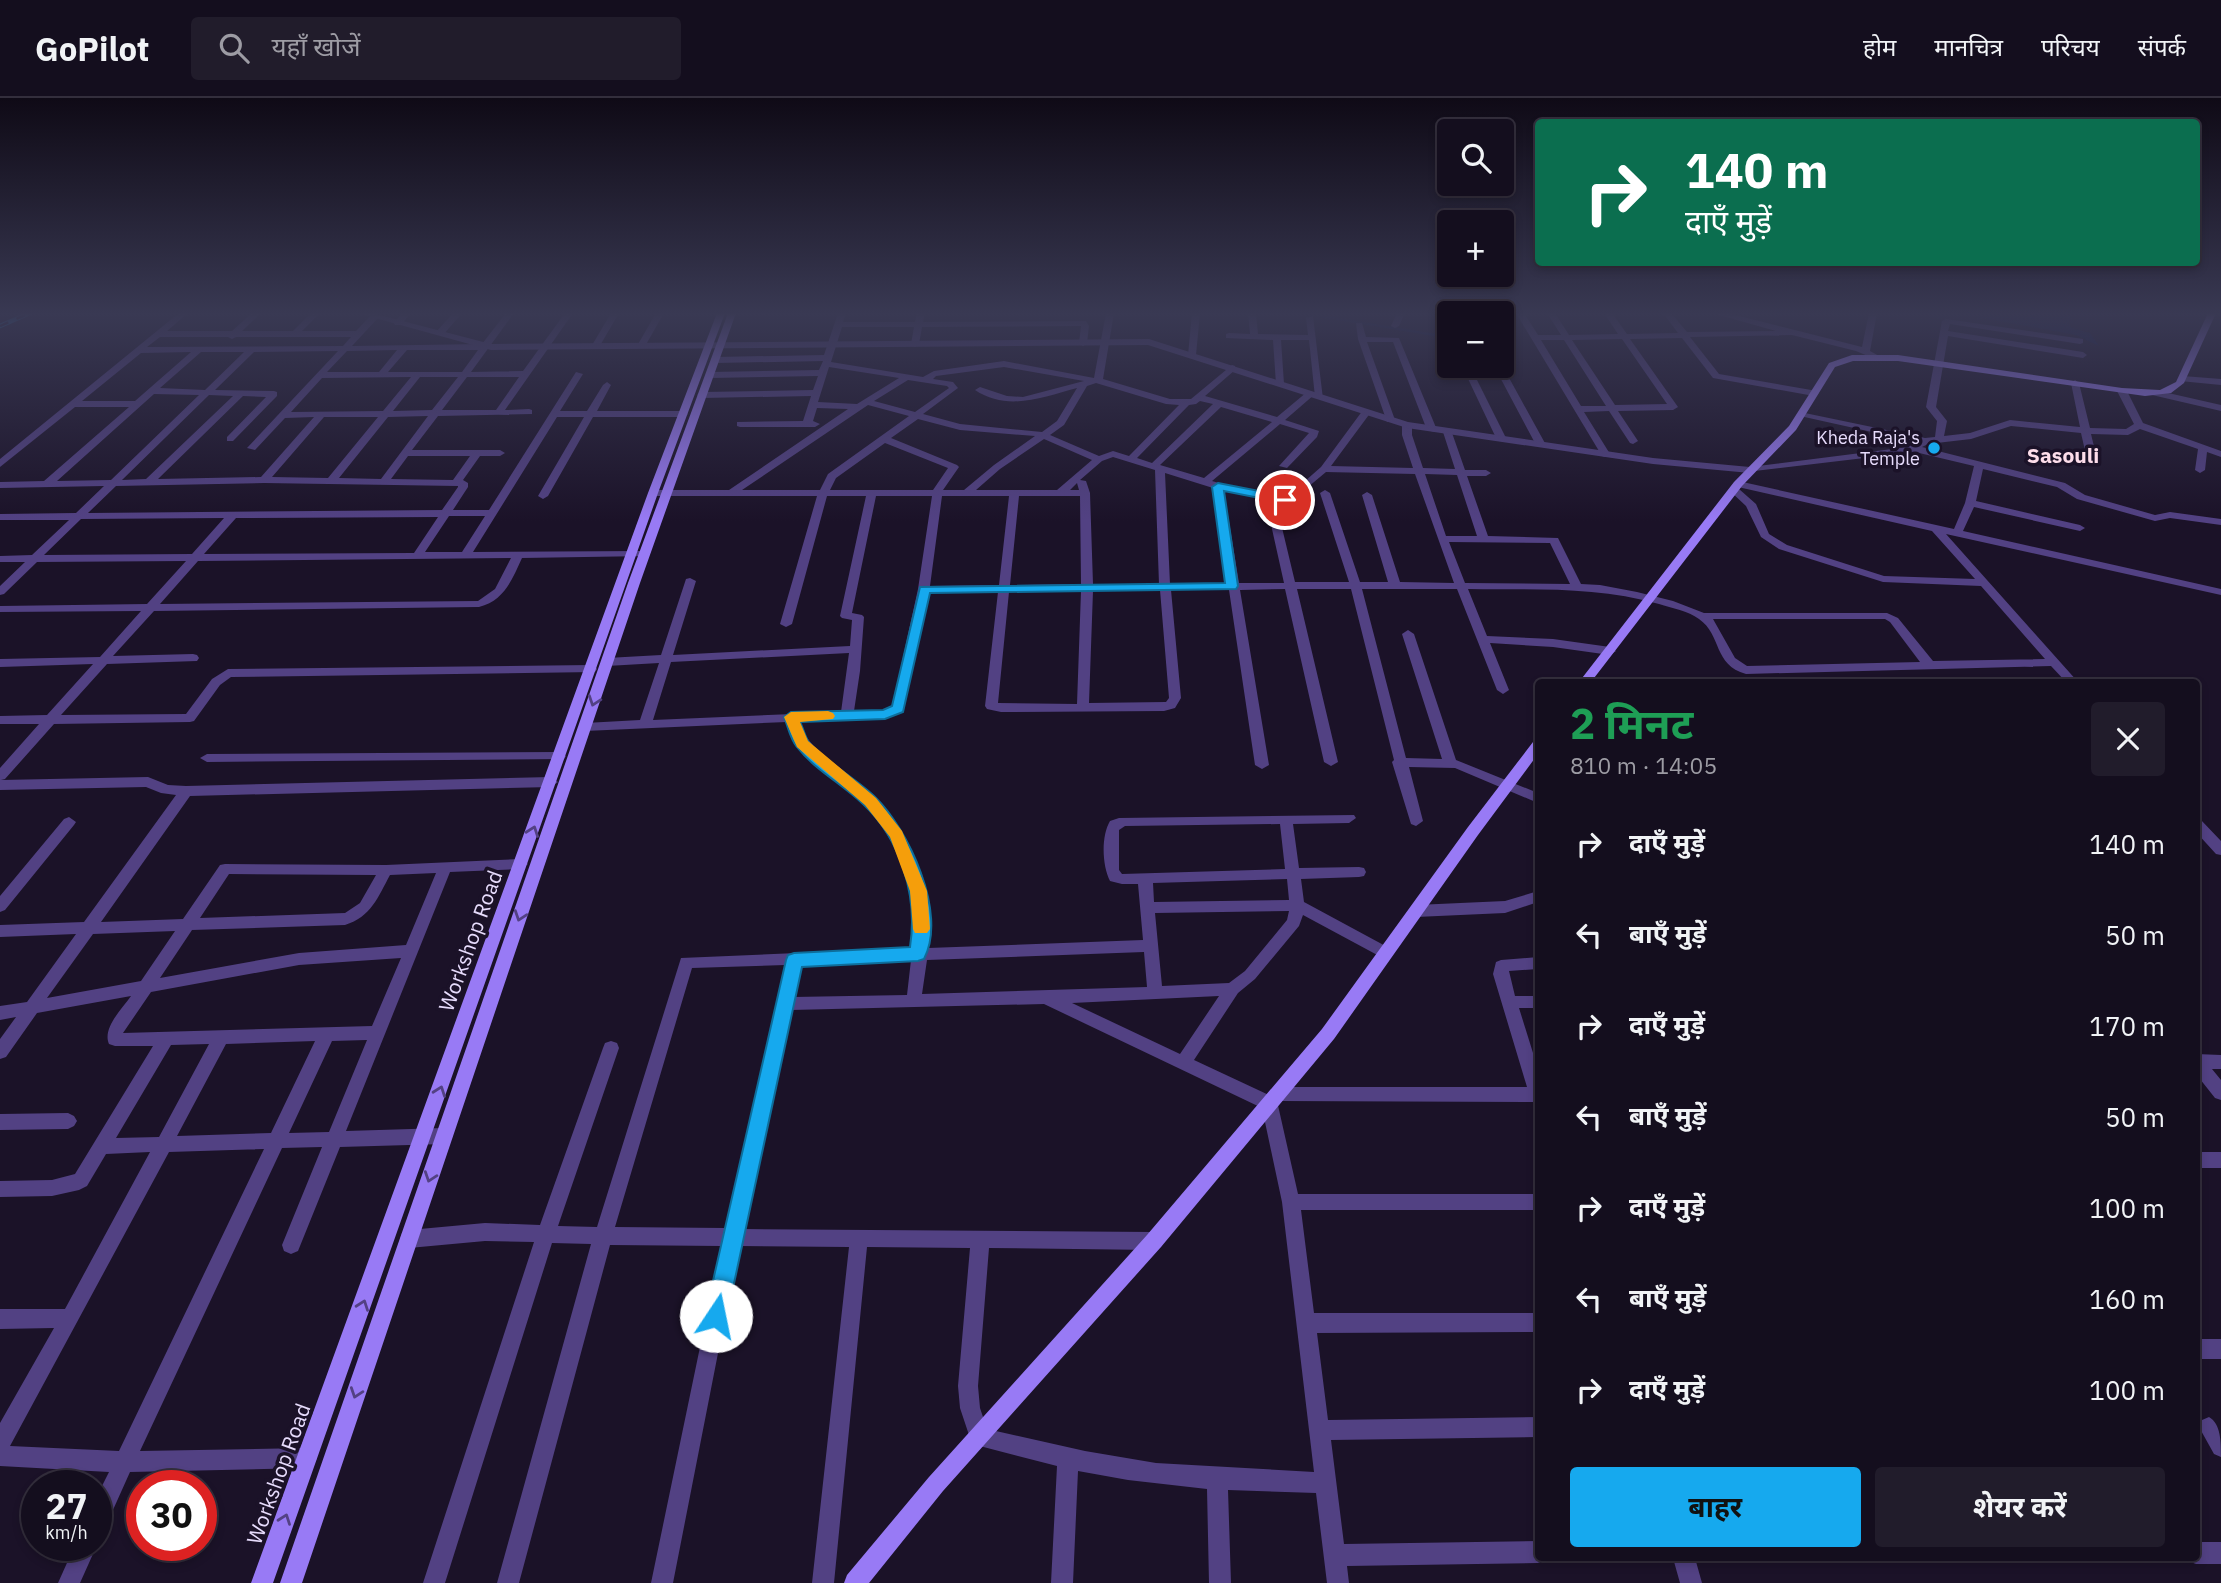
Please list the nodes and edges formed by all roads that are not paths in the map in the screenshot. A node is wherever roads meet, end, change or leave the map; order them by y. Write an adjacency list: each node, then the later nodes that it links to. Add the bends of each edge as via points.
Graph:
1 (100, 382): 47 (street)
2 (163, 382): 36 (street)
3 (216, 382): 37 (street)
4 (312, 382): 65 (street)
5 (411, 382): 58 (street)
6 (458, 382): 59 (street)
7 (520, 382): 55 (street)
8 (574, 382): 61 (street)
9 (699, 382): 63 (main road, Workshop Road)
10 (706, 382): 43 (main road, Workshop Road)
11 (820, 382): 40 (street)
12 (898, 382): 49 (street)
13 (935, 382): 66 (street, via 954,388)
14 (1092, 382): 34 (street)
15 (1105, 382): 46 (street)
16 (1215, 382): 45 (street)
17 (1275, 382): 32 (street)
18 (1314, 382): 44 (street)
19 (1377, 382): 67 (street)
20 (1412, 382): 74 (street)
21 (1474, 382): 81 (street)
22 (1507, 382): 83 (street)
23 (1561, 382): 53 (street)
24 (1595, 382): 54 (street)
25 (1656, 382): 54 (street, via 1673,407)
26 (1752, 382): 41 (street)
27 (1821, 382): 41 (main road)
28 (1936, 382): 80 (street, via 1931,407 1942,421)
29 (2070, 382): 31 (main road)
30 (2180, 382): 42 (main road)
31 (2075, 383): 38 (main road); 76 (street)
32 (1280, 384): 44 (street)
33 (607, 385): 62 (street)
34 (1083, 386): 35 (street, via 1023,400); 77 (street, via 1066,418)
35 (980, 390)
36 (153, 391): 37 (street); 48 (street)
37 (207, 391): 39 (street); 112 (street)
38 (2122, 391): 42 (main road); 73 (street)
39 (242, 392): 78 (street, via 274,394); 110 (street)
40 (817, 393): 43 (street); 51 (street)
41 (1814, 393): 64 (main road)
42 (2155, 393): 52 (street)
43 (702, 395): 117 (main road, Workshop Road)
44 (1315, 396): 57 (street); 68 (street)
45 (1198, 397): 46 (street); 50 (street)
46 (1186, 403): 94 (street)
47 (73, 404): 48 (street); 95 (street)
48 (138, 404): 114 (street)
49 (862, 404): 51 (street); 66 (street); 71 (street)
50 (1218, 404): 68 (street); 98 (street)
51 (813, 405): 70 (street)
52 (2221, 408)
53 (1576, 409): 54 (street); 90 (street)
54 (1612, 409): 82 (street)
55 (499, 412): 56 (street); 59 (street)
56 (529, 412)
57 (1366, 412): 67 (street); 99 (street)
58 (384, 413): 59 (street); 60 (street); 108 (street)
59 (436, 413): 87 (street)
60 (322, 414): 65 (street); 106 (street)
61 (553, 414): 62 (street); 131 (street)
62 (590, 414): 63 (street); 128 (street)
63 (683, 414): 117 (main road, Workshop Road)
64 (1803, 414): 84 (street); 100 (main road)
65 (283, 415): 85 (street)
66 (917, 416): 77 (street, via 960,428); 79 (street)
67 (1390, 420): 72 (street)
68 (1279, 422): 97 (street, via 1315,433); 111 (street)
69 (740, 424): 70 (street)
70 (807, 424): 71 (street)
71 (831, 424): 118 (street)
72 (1407, 425): 74 (street); 102 (street)
73 (2138, 425): 76 (street, via 2127,432); 86 (street)
74 (1432, 430): 75 (street)
75 (1448, 432): 81 (street); 103 (street)
76 (2086, 432): 80 (street, via 2010,423 1971,436); 92 (street)
77 (1044, 436): 93 (street); 125 (street)
78 (230, 439)
79 (884, 439): 119 (street, via 838,470); 124 (street, via 954,466)
80 (1940, 439): 84 (street)
81 (1502, 440): 83 (street)
82 (1633, 441)
83 (1541, 445): 90 (street)
84 (1920, 445): 96 (street); 100 (street)
85 (252, 448)
86 (2203, 449): 91 (street); 101 (street)
87 (406, 453): 88 (street); 107 (street)
88 (477, 453): 89 (street); 109 (street)
89 (500, 453)
90 (1605, 454): 100 (street)
91 (2221, 454)
92 (2091, 455)
93 (1099, 459): 94 (street, via 1113,454); 105 (street)
94 (1130, 459): 98 (street)
95 (0, 464)
96 (1979, 465): 129 (street); 136 (street, via 2060,485 2081,497 2155,518 2168,515)
97 (1284, 466)
98 (1156, 468): 111 (street); 154 (street)
99 (1324, 469): 102 (street); 115 (street, via 1290,499)
100 (1750, 470): 116 (main road)
101 (2200, 470)
102 (1418, 472): 103 (street); 140 (street)
103 (1462, 472): 104 (street); 141 (street)
104 (1486, 473)
105 (1080, 476): 121 (street); 122 (street)
106 (264, 480): 108 (street); 110 (street)
107 (385, 480): 108 (street); 109 (street)
108 (331, 481)
109 (457, 482): 132 (street, via 463,487)
110 (148, 483): 112 (street)
111 (1204, 483): 115 (street)
112 (109, 484): 114 (street); 135 (street)
113 (0, 485): 114 (street)
114 (46, 485)
115 (1218, 487): 155 (street)
116 (1737, 487): 138 (street); 150 (street, via 1753,507 1762,534 1783,547 1883,579); 163 (main road)
117 (660, 493): 118 (street); 142 (main road, Workshop Road)
118 (731, 493): 119 (street)
119 (823, 493): 120 (street); 167 (street)
120 (872, 493): 124 (street); 170 (street, via 846,616 858,617)
121 (1060, 493): 122 (street); 126 (street)
122 (1085, 493): 160 (street)
123 (1325, 493): 156 (street)
124 (937, 494): 125 (street); 158 (street)
125 (965, 494): 126 (street)
126 (1014, 494): 159 (street)
127 (1367, 495): 152 (street)
128 (543, 496)
129 (1970, 503): 137 (street); 139 (street)
130 (1273, 511): 151 (street)
131 (490, 513): 132 (street); 145 (street)
132 (445, 514): 133 (street); 144 (street)
133 (233, 515): 135 (street); 147 (street)
134 (0, 517): 135 (street)
135 (78, 517): 146 (street)
136 (2221, 523)
137 (2080, 528)
138 (1937, 530): 139 (street); 150 (street)
139 (1957, 534): 162 (street)
140 (1442, 539): 141 (street); 153 (street)
141 (1484, 540): 157 (street, via 1554,540)
142 (638, 554): 143 (street); 175 (main road, Workshop Road); 179 (main road, Workshop Road)
143 (518, 555): 145 (street); 164 (street, via 488,603)
144 (416, 556): 145 (street); 147 (street)
145 (465, 556)
146 (35, 558): 147 (street); 148 (street); 161 (street)
147 (197, 558): 164 (street)
148 (0, 559)
149 (690, 581): 173 (street)
150 (1981, 583): 176 (street)
151 (1291, 585): 155 (street); 156 (street); 193 (street)
152 (1395, 585): 153 (street); 156 (street)
153 (1461, 585): 157 (street); 169 (street)
154 (1165, 586): 155 (street); 160 (street); 183 (street, via 1174,702 1164,707)
155 (1232, 586): 196 (street)
156 (1356, 586): 194 (street)
157 (1577, 588): 163 (street, via 1620,590)
158 (925, 589): 159 (street); 184 (street, via 898,709)
159 (1003, 589): 160 (street); 183 (street, via 991,706)
160 (1087, 589): 183 (street)
161 (0, 592)
162 (2221, 592)
163 (1649, 598): 166 (street); 171 (main road)
164 (152, 608): 165 (street); 174 (street)
165 (0, 609)
166 (1703, 615): 178 (street, via 1887,615); 178 (street, via 1735,665 1746,670)
167 (786, 624)
168 (1408, 634): 195 (street)
169 (1482, 639): 171 (street); 182 (street)
170 (855, 649): 173 (street); 184 (street)
171 (1609, 650): 180 (main road)
172 (193, 658): 174 (street)
173 (666, 659): 175 (street); 188 (street)
174 (103, 662): 177 (street); 187 (street)
175 (607, 662): 189 (main road, Workshop Road, one-way to 189)
176 (2054, 662): 178 (street); 181 (street)
177 (0, 663)
178 (1930, 666)
179 (590, 669): 187 (street, via 228,673 190,718); 191 (main road, Workshop Road)
180 (1587, 679)
181 (2069, 679)
182 (1503, 690)
183 (1083, 706)
184 (847, 715): 185 (street)
185 (791, 717): 188 (street); 226 (street, via 802,744 870,801 897,835 922,907)
186 (0, 720): 187 (street)
187 (50, 720): 197 (street)
188 (646, 723): 189 (street)
189 (585, 727): 255 (main road, Workshop Road, one-way to 255)
190 (1535, 749): 200 (main road)
191 (559, 755): 192 (street); 198 (main road, Workshop Road)
192 (207, 758)
193 (1331, 762)
194 (1399, 762): 195 (street); 205 (street)
195 (1450, 762): 200 (street)
196 (1262, 765)
197 (0, 776)
198 (551, 782): 201 (street); 209 (main road, Workshop Road, one-way to 198)
199 (0, 785): 201 (street, via 148,782 166,790)
200 (1507, 787): 202 (street); 219 (main road)
201 (186, 791): 221 (street)
202 (1535, 797)
203 (1349, 818): 204 (street)
204 (1286, 819): 213 (street); 214 (street, via 1115,824 1115,877)
205 (1416, 821)
206 (69, 822): 217 (street)
207 (2200, 826): 208 (street)
208 (2221, 850)
209 (521, 864): 210 (street); 256 (main road, Workshop Road, one-way to 209)
210 (445, 867): 211 (street); 224 (street)
211 (386, 870): 220 (street, via 355,918); 220 (street, via 225,869)
212 (1359, 872): 213 (street)
213 (1293, 875): 214 (street); 216 (street)
214 (1145, 879): 218 (street)
215 (1535, 897): 219 (street, via 1505,907)
216 (1297, 905): 218 (street); 225 (street); 230 (street, via 1294,922 1250,975)
217 (0, 906)
218 (1148, 908): 223 (street)
219 (1416, 911): 225 (main road)
220 (188, 924): 221 (street); 229 (street)
221 (87, 929): 222 (street); 237 (street)
222 (0, 931)
223 (1151, 946): 226 (street); 231 (street)
224 (410, 951): 229 (street, via 299,959); 239 (street)
225 (1386, 953): 252 (main road)
226 (918, 954): 227 (street); 233 (street)
227 (794, 960): 236 (street); 267 (street, via 686,962)
228 (1535, 963): 234 (street, via 1501,966)
229 (146, 987): 237 (street); 242 (street, via 115,1039)
230 (1232, 989): 231 (street); 247 (street)
231 (1156, 994): 232 (street)
232 (1046, 998): 233 (street); 247 (street)
233 (914, 1001): 236 (street)
234 (1511, 1002): 235 (street); 249 (street)
235 (1535, 1002)
236 (786, 1004): 268 (street)
237 (32, 1009): 238 (street); 244 (street)
238 (0, 1013)
239 (377, 1033): 240 (street); 257 (street)
240 (326, 1036): 241 (street); 258 (street)
241 (221, 1038): 242 (street); 259 (street)
242 (166, 1039): 260 (street)
243 (611, 1048): 266 (street)
244 (0, 1052)
245 (2200, 1061): 246 (street)
246 (2221, 1062)
247 (1182, 1064): 252 (street)
248 (2200, 1066): 250 (street)
249 (1535, 1085)
250 (2221, 1093)
251 (1535, 1095): 252 (street)
252 (1274, 1099): 264 (street); 272 (main road)
253 (68, 1121): 254 (street)
254 (0, 1122)
255 (444, 1136): 256 (street); 270 (main road, Workshop Road, one-way to 270)
256 (423, 1137): 257 (street); 287 (main road, Workshop Road, one-way to 256)
257 (335, 1140): 258 (street); 273 (street)
258 (277, 1141): 259 (street); 289 (street)
259 (164, 1144): 260 (street); 274 (street)
260 (102, 1146): 263 (street, via 87,1173 72,1185)
261 (2200, 1160): 262 (street)
262 (2221, 1160)
263 (0, 1189)
264 (1291, 1202): 265 (street); 277 (street)
265 (1535, 1202)
266 (546, 1233): 267 (street); 270 (street, via 485,1232); 302 (street)
267 (603, 1236): 268 (street); 303 (street)
268 (732, 1236): 269 (street); 304 (street)
269 (859, 1237): 271 (street); 305 (street)
270 (409, 1239): 301 (main road, Workshop Road, one-way to 301)
271 (980, 1241): 272 (street); 283 (street, via 968,1386)
272 (1154, 1241): 283 (main road)
273 (291, 1245)
274 (70, 1318): 275 (street); 284 (street)
275 (0, 1319)
276 (1535, 1322): 277 (street)
277 (1306, 1323): 282 (street)
278 (2200, 1349): 279 (street)
279 (2221, 1349)
280 (1535, 1427): 282 (street)
281 (2209, 1427): 285 (street)
282 (1318, 1430): 291 (street)
283 (979, 1437): 288 (street); 306 (main road)
284 (0, 1443)
285 (2221, 1447)
286 (0, 1456): 289 (street)
287 (307, 1458): 289 (street); 300 (main road, Workshop Road, one-way to 287)
288 (1068, 1458): 290 (street); 307 (street)
289 (124, 1462): 292 (street)
290 (1217, 1479): 291 (street); 308 (street)
291 (1326, 1483): 296 (street)
292 (112, 1488)
293 (1535, 1552): 296 (street)
294 (2200, 1552): 295 (street)
295 (2221, 1553)
296 (1336, 1555): 309 (street)
297 (79, 1561): 299 (street)
298 (1685, 1561): 310 (street)
299 (69, 1583)
300 (262, 1583)
301 (291, 1583)
302 (435, 1583)
303 (508, 1583)
304 (662, 1583)
305 (823, 1583)
306 (855, 1583)
307 (1062, 1583)
308 (1220, 1583)
309 (1338, 1583)
310 (1691, 1583)

